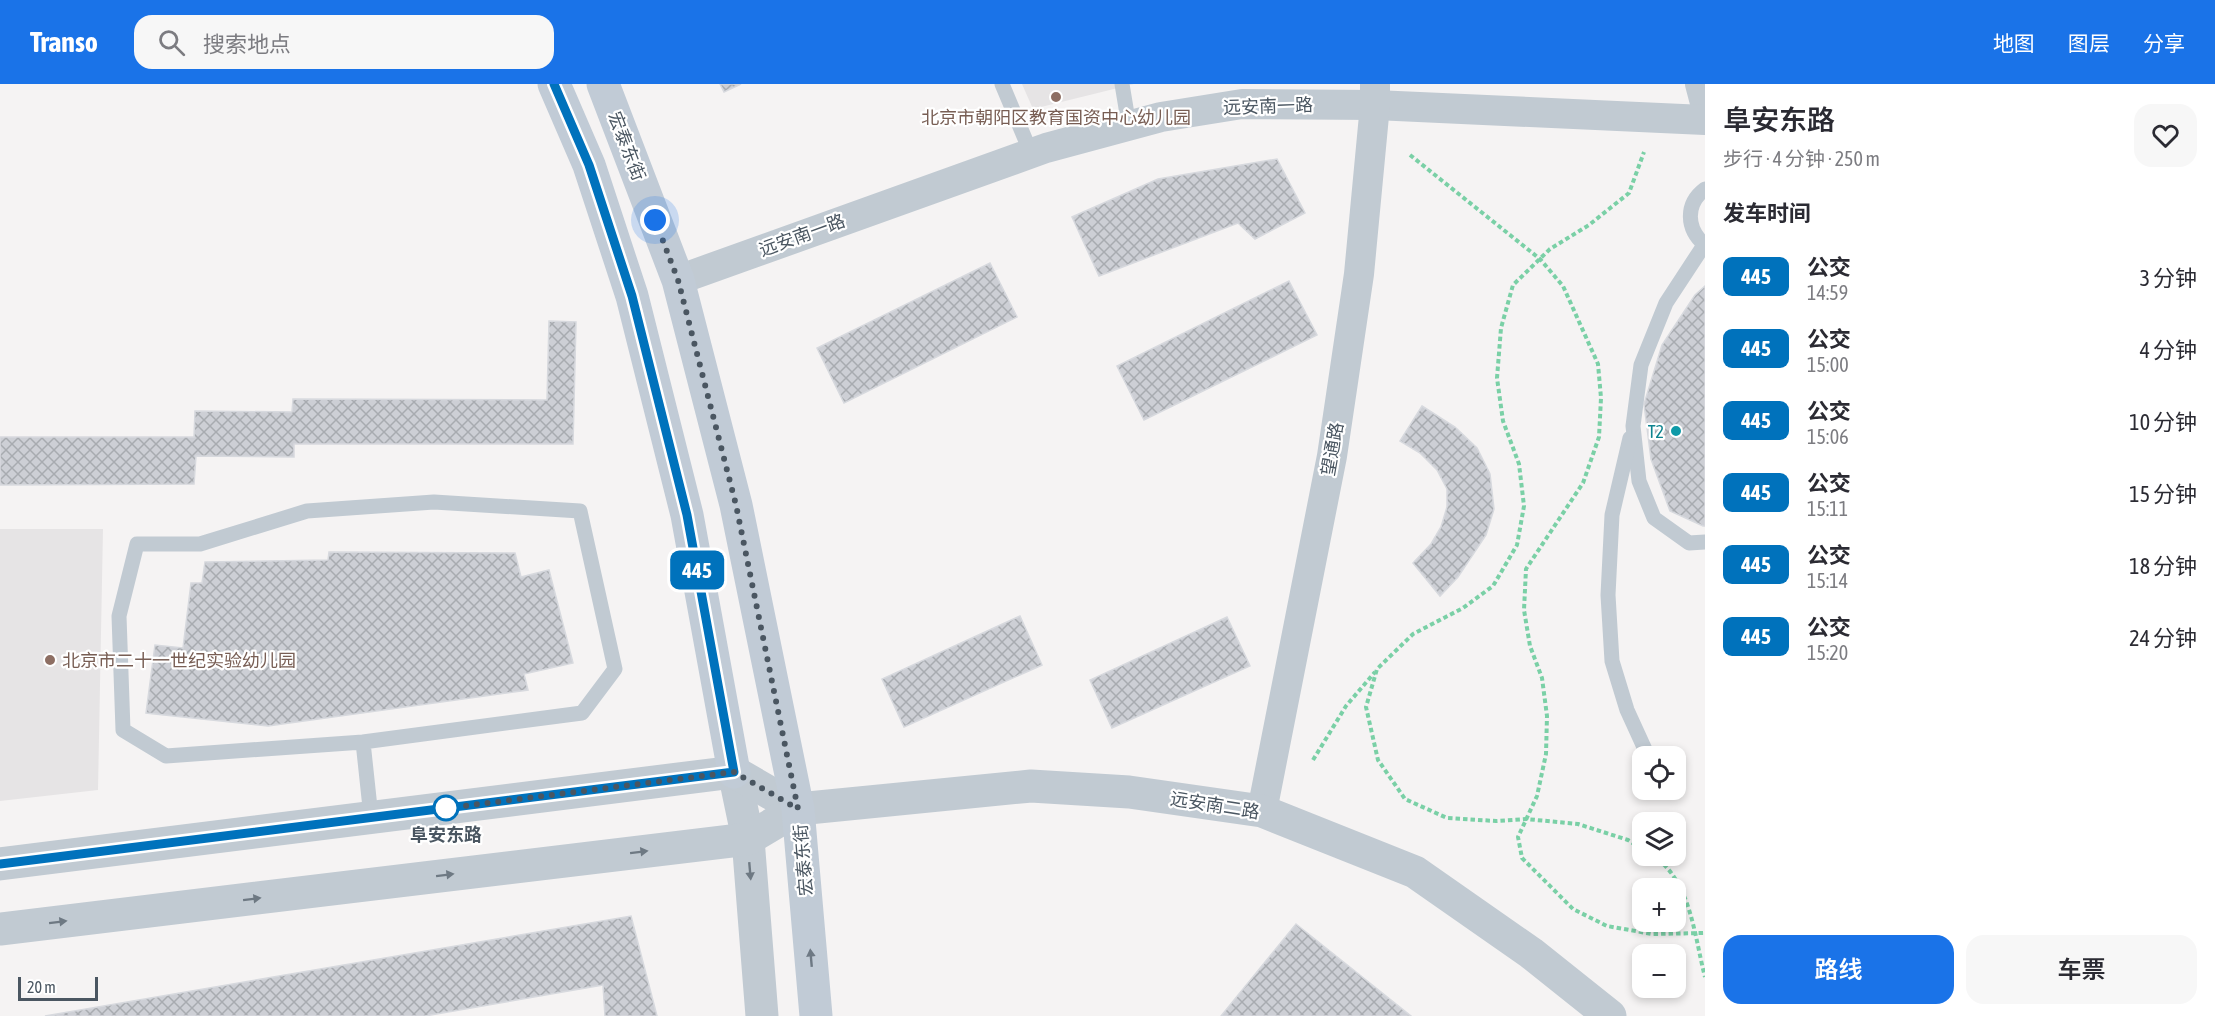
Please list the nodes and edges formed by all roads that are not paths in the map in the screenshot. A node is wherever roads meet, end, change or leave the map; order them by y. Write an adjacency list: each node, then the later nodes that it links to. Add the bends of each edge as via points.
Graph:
1 (554, 84): 18 (main road, via 589,165 632,296 687,515)
2 (603, 84): 13 (main road, 宏泰东街)
3 (1002, 84): 10 (lane)
4 (1122, 84): 9 (lane)
5 (1700, 84): 7 (street)
6 (1375, 94): 8 (street, 远安南一路); 9 (street, 远安南一路, via 1242,104); 20 (street, 望通路, via 1359,274 1332,456)
7 (1705, 104)
8 (1705, 120)
9 (1129, 126): 10 (street, 远安南一路)
10 (1031, 153): 13 (street, 远安南一路)
11 (1705, 189): 12 (lane, via 1692,203 1689,215 1695,237)
12 (1705, 245): 14 (lane, via 1666,303 1641,365)
13 (678, 280): 19 (main road, 宏泰东街, via 736,505)
14 (1633, 426): 15 (lane, via 1639,481 1654,518 1689,543); 17 (lane, via 1612,515 1608,595 1612,661)
15 (1705, 542)
16 (363, 742): 16 (lane, via 582,714 615,669 580,511 423,502 307,511 200,543 137,544 119,616 123,730 166,756); 21 (lane)
17 (1643, 746)
18 (734, 772): 19 (street); 21 (street); 22 (street)
19 (798, 809): 20 (street, 远安南二路, via 1031,786 1129,792); 22 (street); 26 (main road, 宏泰东街, one-way to 19)
20 (1262, 811): 27 (street, 远安南二路, via 1415,872 1531,953)
21 (371, 817): 23 (street)
22 (748, 838): 24 (street, one-way to 22); 25 (street, one-way to 25)
23 (0, 864)
24 (0, 929)
25 (762, 1016)
26 (816, 1016)
27 (1610, 1016)

